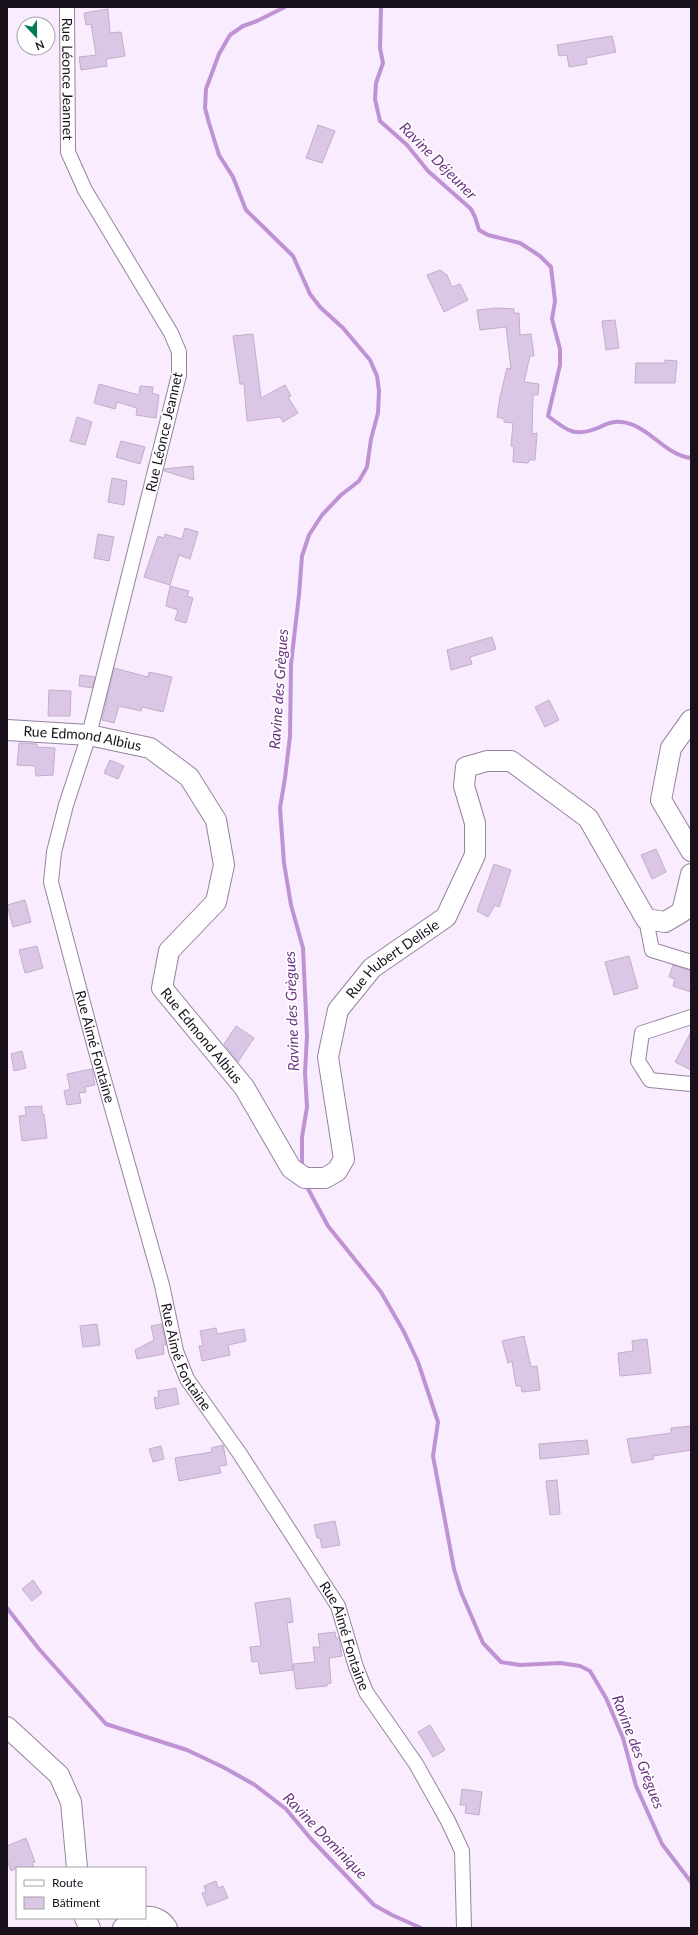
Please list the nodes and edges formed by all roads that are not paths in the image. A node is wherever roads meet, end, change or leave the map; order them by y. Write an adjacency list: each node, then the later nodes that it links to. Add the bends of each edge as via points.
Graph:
1 (68, 7): 4 (street, Rue Léonce Jeannet, via 68,152 85,190 180,352 179,375)
2 (691, 720): 5 (main road, via 671,748 661,800)
3 (7, 730): 4 (main road, Rue Edmond Albius)
4 (89, 735): 11 (main road, Rue Edmond Albius, via 150,748 189,777 216,820 224,865 216,902 169,951 162,988 244,1087 291,1168 306,1178 326,1178 338,1171); 18 (street, Rue Aimé Fontaine, via 66,805 54,852 50,882 94,1048 162,1285 176,1351 187,1379 240,1454 338,1606 366,1692 416,1764 448,1821 462,1851)
5 (691, 851)
6 (691, 874): 7 (main road, via 682,912 665,922)
7 (646, 918): 8 (street, via 652,950); 11 (main road, Rue Hubert Delisle, via 588,818 511,761 487,761 466,767 464,786 475,823 475,854 446,917 372,968 338,1010 328,1057)
8 (691, 962)
9 (691, 1017): 10 (street, via 642,1033 638,1061 650,1080)
10 (691, 1084)
11 (344, 1159)
12 (7, 1727): 13 (main road, via 59,1775 71,1802)
13 (77, 1867)
14 (146, 1917): 17 (main road, via 153,1916)
15 (137, 1919): 16 (main road)
16 (123, 1928)
17 (167, 1928)
18 (464, 1928)

